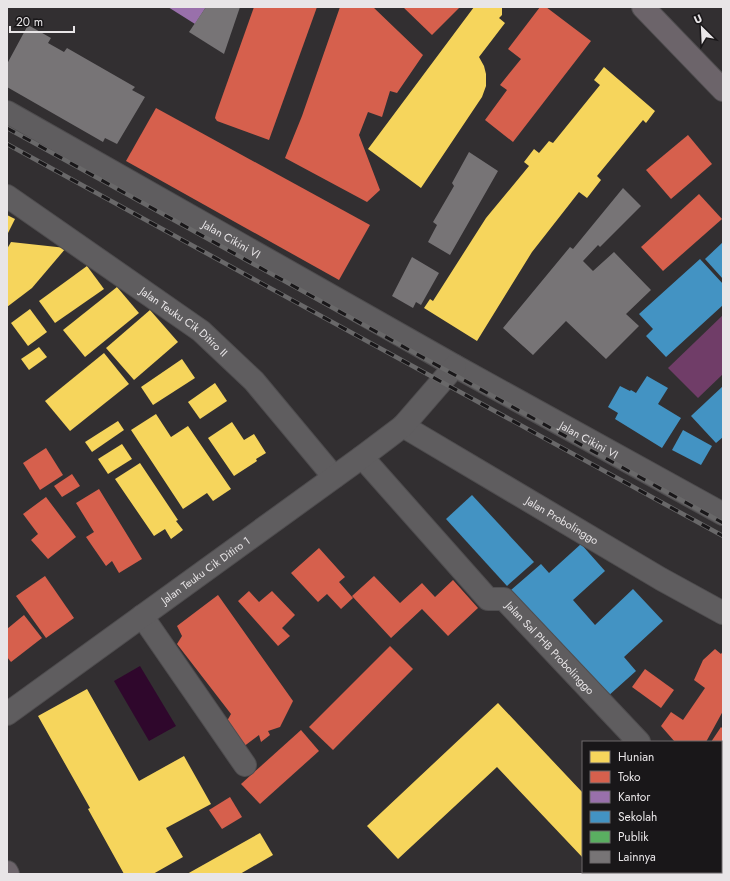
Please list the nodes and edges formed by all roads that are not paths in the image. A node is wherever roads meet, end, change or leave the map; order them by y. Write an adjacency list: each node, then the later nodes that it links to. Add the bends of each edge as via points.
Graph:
1 (643, 7): 2 (main road)
2 (723, 90)
3 (7, 112): 5 (street, Jalan Cikini VI)
4 (7, 196): 8 (street, Jalan Teuku Cik Ditiro II, via 201,331 254,381)
5 (456, 366): 6 (street); 9 (street, Jalan Cikini VI)
6 (403, 426): 7 (street, Jalan Teuku Cik Ditiro 1); 10 (street, Jalan Probolinggo)
7 (362, 457): 8 (street, Jalan Teuku Cik Ditiro 1); 13 (street, Jalan Sal PHB Probolinggo, via 488,599 504,599)
8 (334, 477): 11 (street, Jalan Teuku Cik Ditiro 1)
9 (723, 514)
10 (723, 613)
11 (142, 616): 12 (street, Jalan Teuku Cik Ditiro 1); 14 (street)
12 (7, 714)
13 (638, 741)
14 (245, 765)

